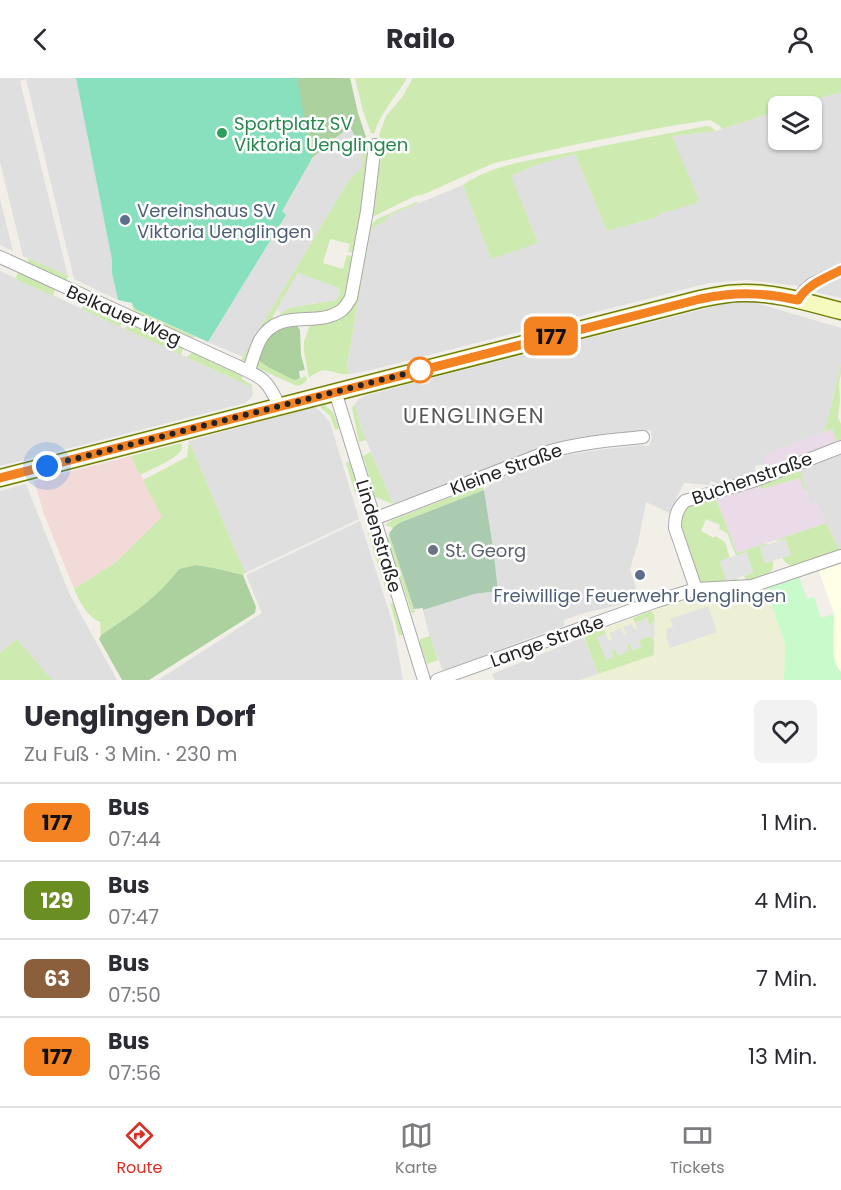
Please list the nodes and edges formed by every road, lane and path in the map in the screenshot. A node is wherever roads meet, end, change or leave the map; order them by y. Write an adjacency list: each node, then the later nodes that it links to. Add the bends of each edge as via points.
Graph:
1 (375, 145): 6 (street, via 351,298 333,315 288,320 271,327 261,338)
2 (0, 257): 6 (street, Belkauer Weg)
3 (841, 270): 4 (street, via 812,284)
4 (798, 300): 5 (main road); 7 (main road, via 767,294 724,294)
5 (841, 311)
6 (249, 371): 8 (street, Belkauer Weg, via 263,379)
7 (335, 391): 8 (main road); 12 (street, Lindenstraße)
8 (279, 406): 11 (main road)
9 (643, 437): 12 (street, Kleine Straße, via 590,442 548,452)
10 (841, 447): 14 (street, Buchenstraße, via 685,501 679,507 675,528)
11 (0, 478)
12 (374, 519): 15 (street, Lindenstraße)
13 (841, 556): 14 (street, Lange Straße, via 752,586)
14 (696, 590): 16 (street, Lange Straße)
15 (424, 680)
16 (437, 680)

